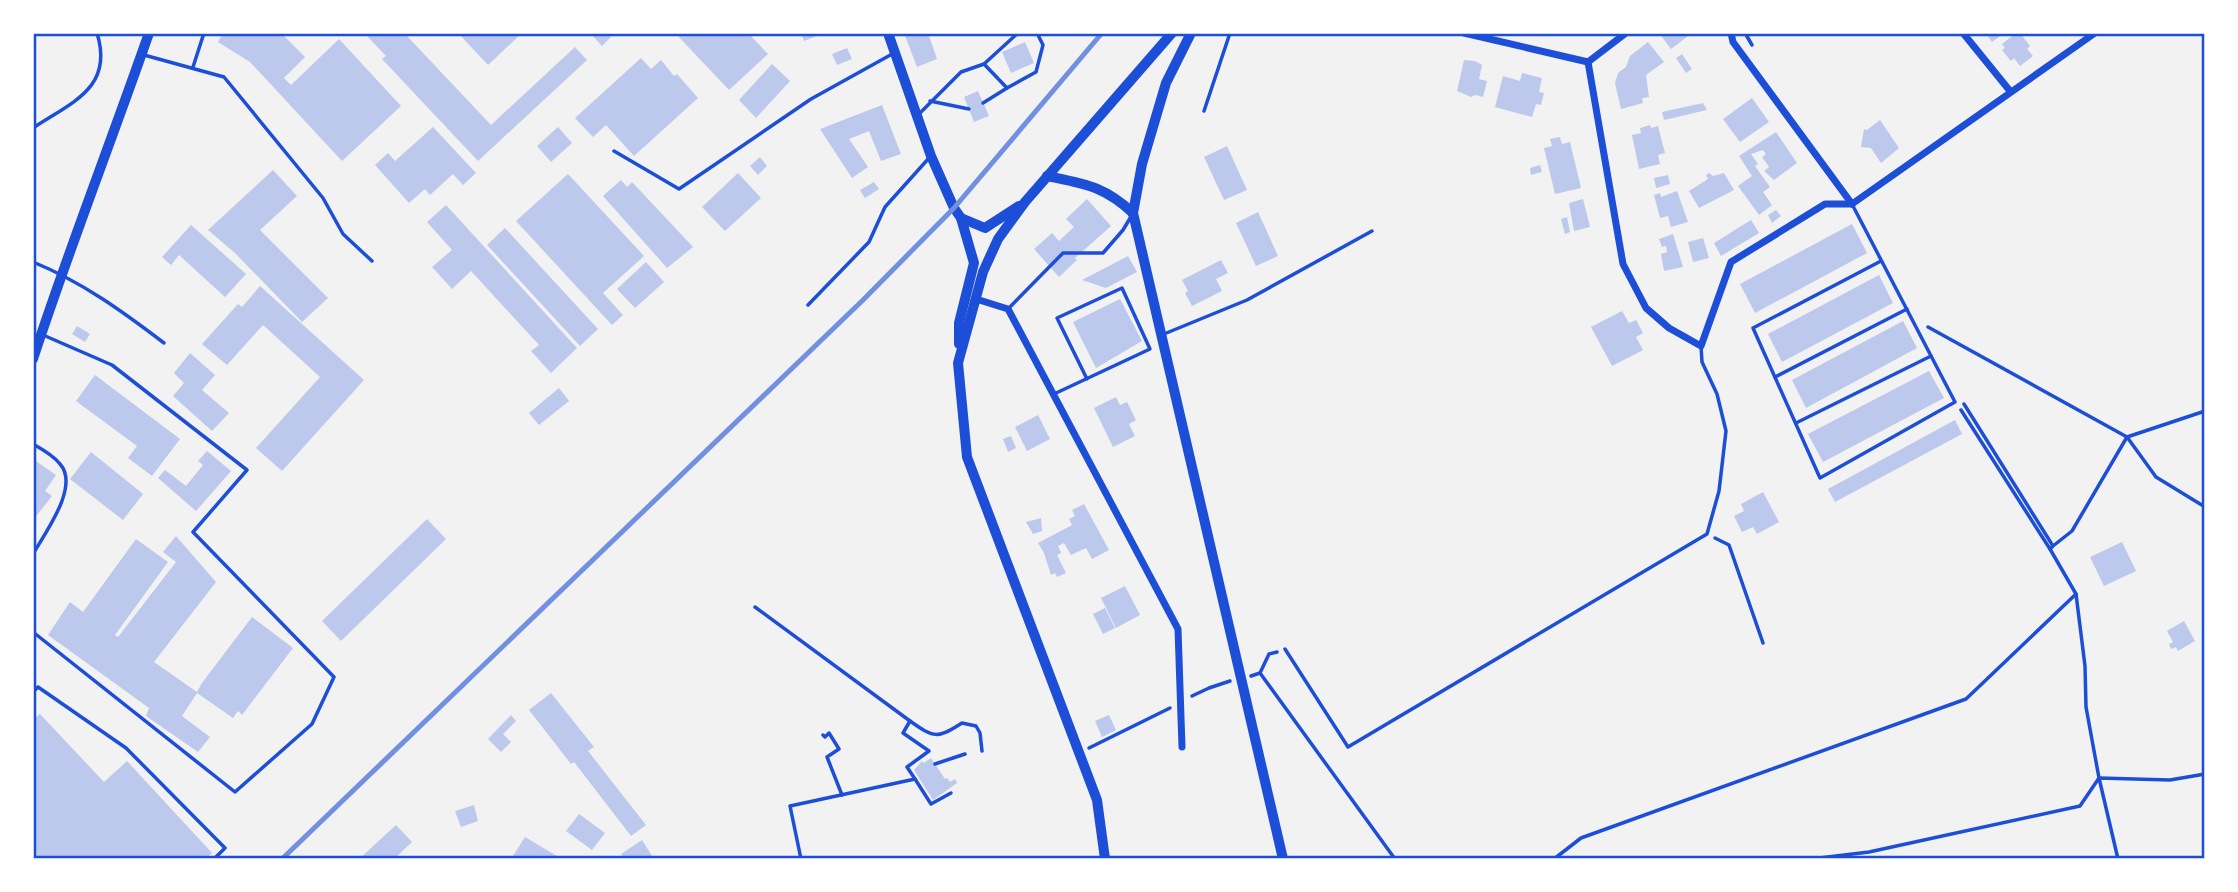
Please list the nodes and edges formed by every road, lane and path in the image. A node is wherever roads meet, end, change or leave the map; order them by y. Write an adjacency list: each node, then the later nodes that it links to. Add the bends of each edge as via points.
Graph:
1 (97, 33): 27 (lane, via 102,63 91,90)
2 (149, 33): 16 (street)
3 (204, 33): 19 (lane)
4 (888, 33): 15 (street)
5 (1018, 33): 18 (lane)
6 (1037, 33): 20 (lane, via 1042,45 1036,72)
7 (1172, 33): 30 (street)
8 (1191, 33): 33 (street, via 1166,83)
9 (1230, 33): 25 (lane)
10 (1464, 33): 17 (street)
11 (1626, 33): 17 (street)
12 (1731, 33): 32 (street, via 1733,42)
13 (1963, 33): 21 (street)
14 (2095, 33): 21 (street)
15 (896, 52): 26 (street); 28 (lane, via 811,99 680,189)
16 (142, 54): 19 (lane); 39 (street)
17 (1588, 62): 48 (street, via 1623,264 1646,308)
18 (984, 64): 20 (lane); 22 (lane, via 961,72)
19 (193, 67): 36 (lane, via 224,77 323,198 343,233)
20 (1007, 88): 23 (lane)
21 (2010, 91): 32 (street)
22 (930, 101): 24 (lane); 26 (lane)
23 (983, 103)
24 (969, 109)
25 (1204, 111)
26 (917, 115): 29 (street)
27 (33, 128)
28 (614, 151)
29 (931, 156): 34 (street); 41 (lane, via 884,207 869,242)
30 (1047, 176): 31 (street); 33 (street, via 1092,185 1116,197)
31 (1025, 202): 34 (street, via 985,228); 40 (street, via 998,239)
32 (1852, 204): 37 (lane); 48 (street, via 1825,204 1731,262)
33 (1133, 213): 42 (lane, via 1103,253 1063,253); 45 (street)
34 (961, 218): 51 (street, via 974,263 960,323)
35 (1372, 231): 45 (lane, via 1247,300)
36 (372, 261)
37 (1881, 261): 43 (lane); 52 (lane, via 1753,328)
38 (33, 262): 39 (lane)
39 (61, 273): 44 (street); 47 (lane, via 111,302)
40 (975, 299): 42 (street); 51 (street)
41 (808, 305)
42 (1008, 309): 54 (street)
43 (1907, 309): 49 (lane); 52 (lane)
44 (41, 335): 50 (street); 67 (lane, via 112,365 247,470 193,532 334,677 312,724 235,792)
45 (1162, 335): 71 (street)
46 (1928, 335): 59 (path, via 1923,324)
47 (164, 343)
48 (1701, 346): 62 (lane, via 1702,362 1717,394 1726,431 1719,491)
49 (1931, 356): 56 (lane); 58 (lane)
50 (33, 359)
51 (958, 363): 78 (street, via 967,457)
52 (1775, 377): 58 (lane)
53 (1087, 379): 53 (lane, via 1150,349 1122,288 1057,318); 54 (lane)
54 (1053, 395): 73 (street, via 1178,629)
55 (1961, 399): 63 (path)
56 (1955, 402): 58 (lane, via 1821,478); 63 (path)
57 (2205, 411): 59 (path)
58 (1796, 423)
59 (2127, 437): 61 (path, via 2156,477); 63 (path, via 2072,531)
60 (33, 444): 64 (lane, via 62,465 66,482 64,498)
61 (2205, 507)
62 (1707, 534): 68 (path, via 1729,545); 69 (lane, via 1348,747)
63 (2051, 547): 65 (path)
64 (33, 554)
65 (2076, 594): 82 (path, via 2086,707); 91 (path, via 1966,699 1581,838)
66 (755, 607): 74 (path)
67 (33, 632)
68 (1763, 643)
69 (1285, 649): 70 (path, via 1269,654)
70 (1260, 673): 71 (path); 90 (path)
71 (1241, 678): 73 (path); 89 (street)
72 (33, 692): 86 (lane, via 38,687 126,748 225,848)
73 (1180, 703): 76 (street); 78 (path)
74 (911, 722): 77 (path, via 931,735 944,735 962,723 976,726); 83 (path, via 903,733 929,751 907,767)
75 (823, 735): 85 (path, via 829,733 839,748 827,757)
76 (1182, 747)
77 (982, 751)
78 (1079, 753): 88 (street, via 1097,800)
79 (965, 754): 80 (path)
80 (935, 764)
81 (2205, 774): 82 (path, via 2170,780)
82 (2099, 778): 92 (path, via 2080,806 1869,852); 93 (path)
83 (915, 779): 84 (path, via 931,804); 85 (path)
84 (951, 793)
85 (842, 795): 87 (path, via 790,806)
86 (214, 859)
87 (801, 859)
88 (1105, 859)
89 (1283, 859)
90 (1395, 859)
91 (1554, 859)
92 (1811, 859)
93 (2118, 859)

